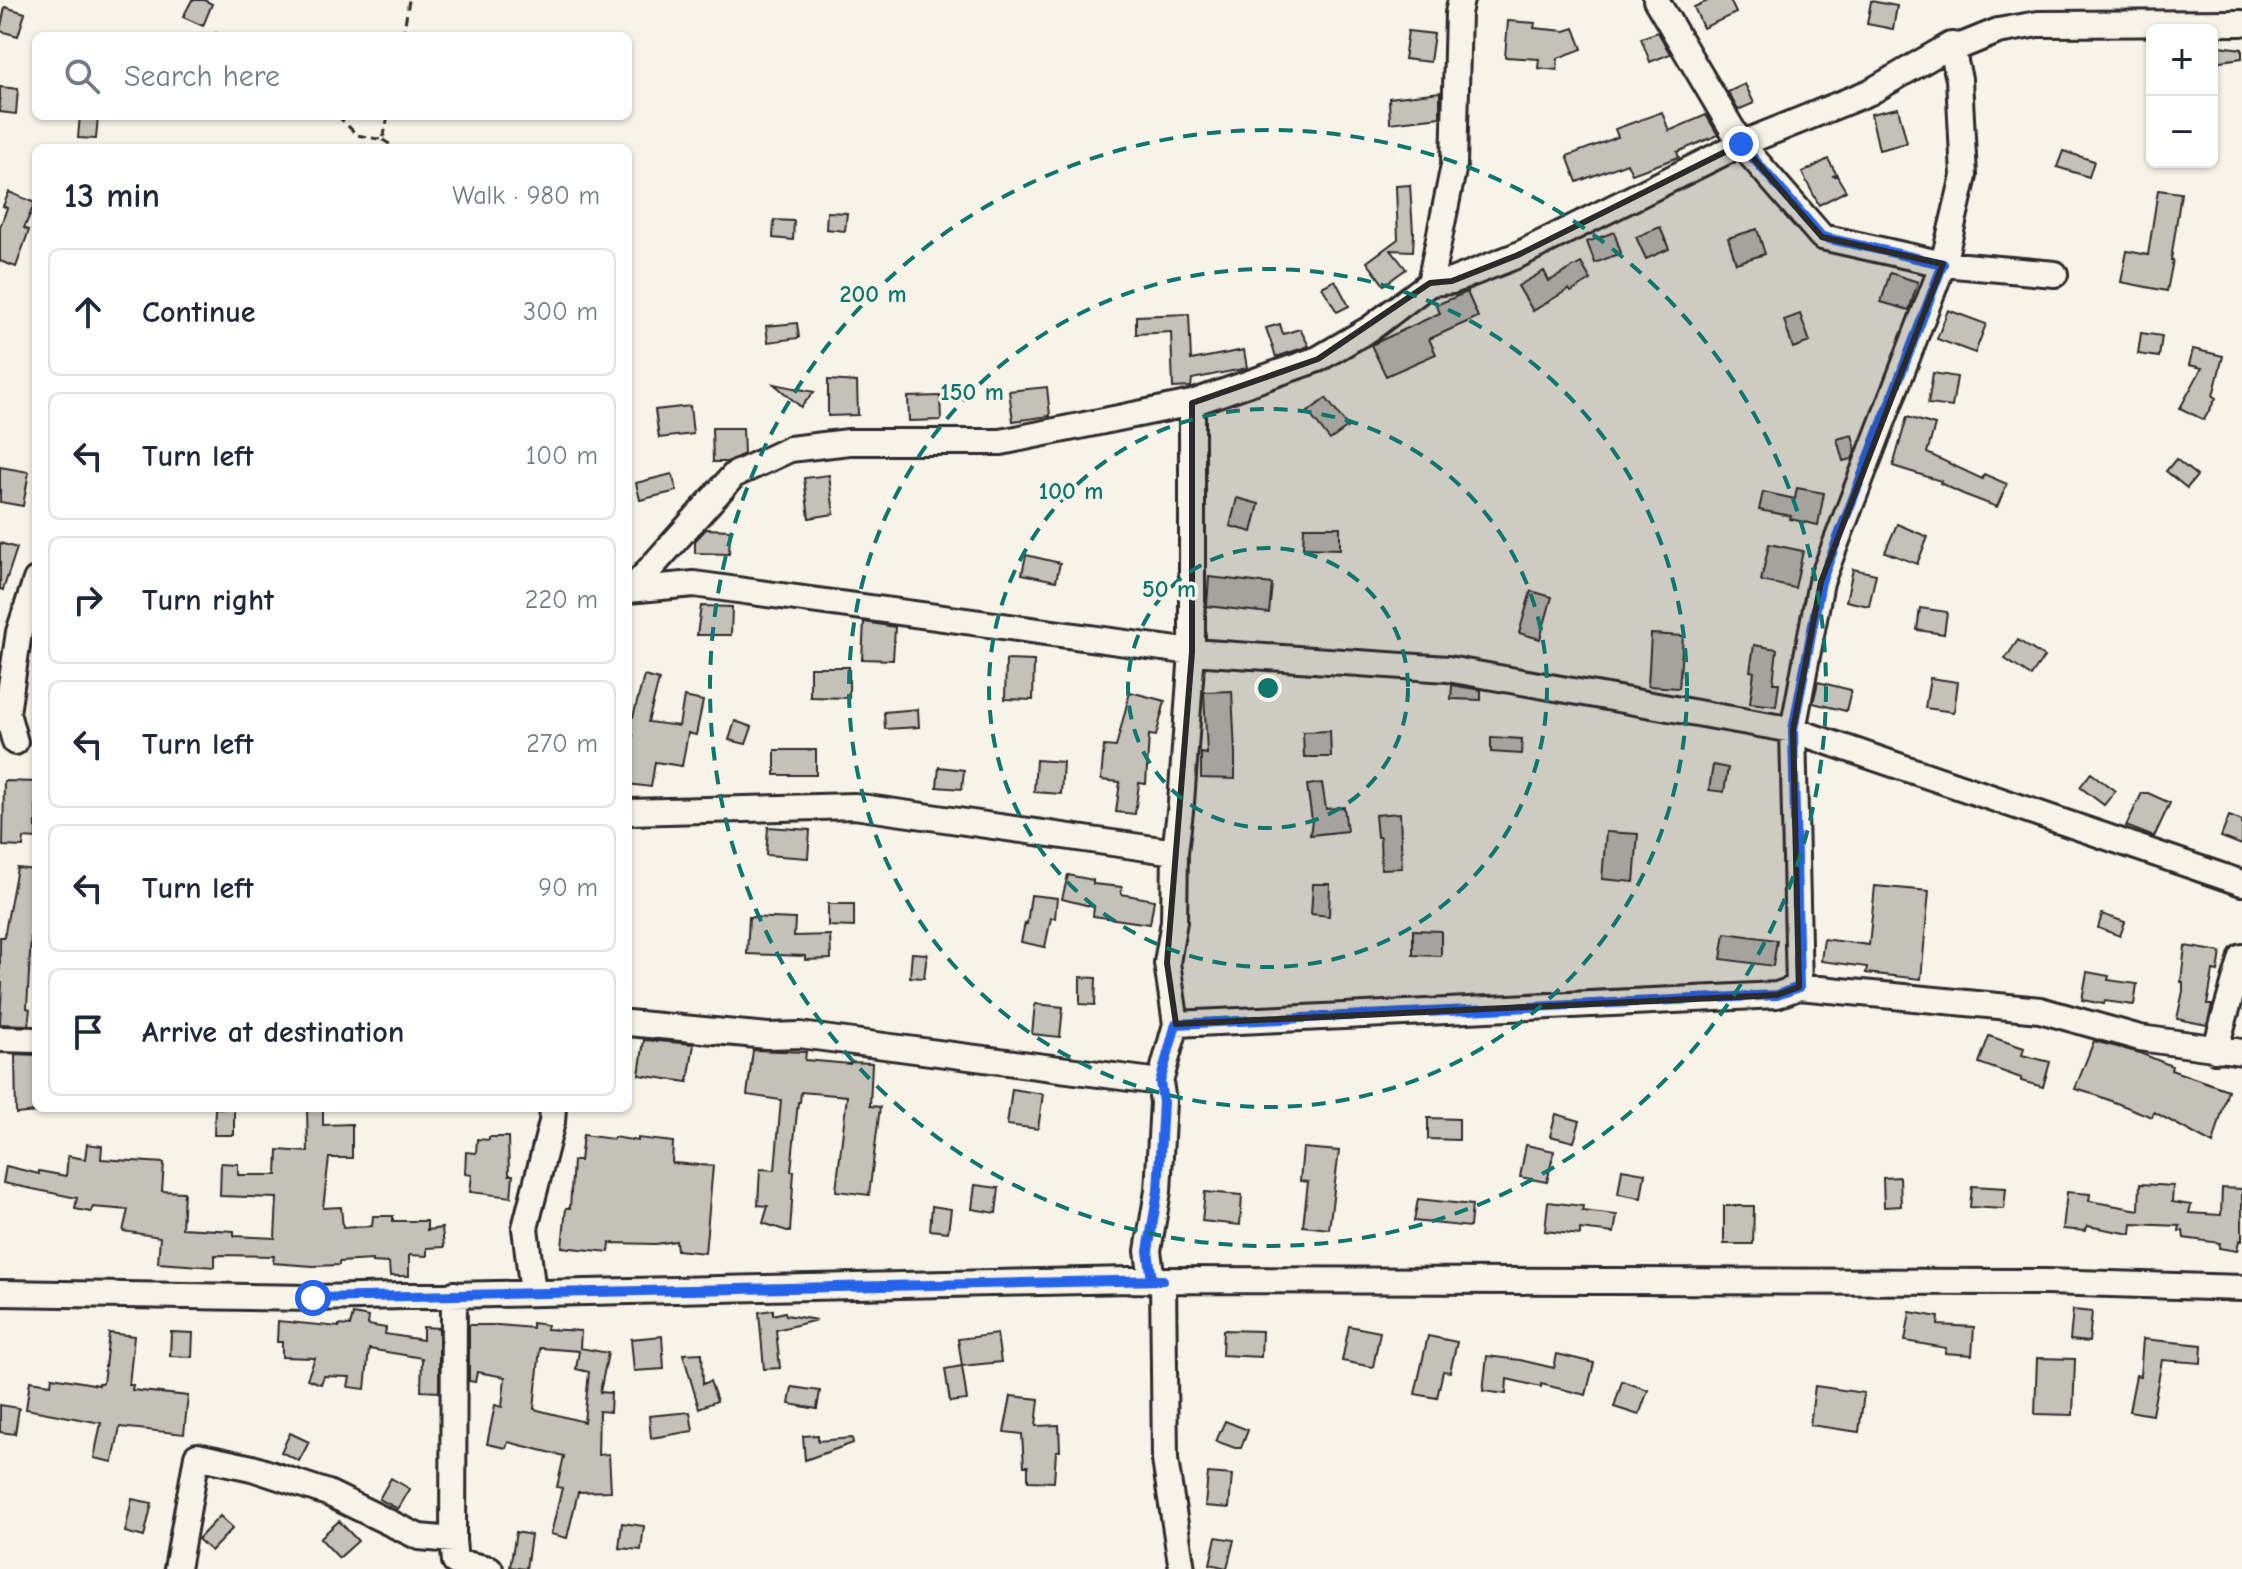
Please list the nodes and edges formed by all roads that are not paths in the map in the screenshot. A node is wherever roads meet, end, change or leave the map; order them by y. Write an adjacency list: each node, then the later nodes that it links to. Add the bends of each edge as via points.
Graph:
1 (1461, 0): 8 (street, via 1454,165)
2 (1656, 0): 5 (street)
3 (2242, 23): 4 (street, via 2038,24)
4 (1951, 45): 5 (street, via 1870,92); 6 (street, via 1959,79 1964,176)
5 (1741, 144): 6 (street, via 1822,237); 8 (street, via 1518,255 1452,281)
6 (1943, 264): 7 (street); 14 (street, via 1821,582)
7 (2055, 274)
8 (1430, 283): 9 (street, via 1371,328 1318,359)
9 (1192, 403): 10 (street, via 1001,442 849,442 790,449 734,475); 13 (street)
10 (632, 588)
11 (632, 590): 13 (street, via 694,584)
12 (32, 592): 15 (street, via 19,632 7,713)
13 (1192, 652): 14 (street, via 1448,669); 17 (street)
14 (1793, 730): 18 (street); 20 (street)
15 (17, 741)
16 (632, 812): 17 (street, via 854,806)
17 (1175, 852): 22 (street, via 1167,963)
18 (2242, 883)
19 (2242, 957): 25 (street)
20 (1799, 987): 22 (street, via 1777,995); 25 (street, via 2040,1010 2140,1038)
21 (632, 1023): 27 (street, via 800,1035)
22 (1176, 1024): 27 (street)
23 (0, 1039): 24 (street)
24 (32, 1040)
25 (2215, 1050): 26 (street)
26 (2242, 1052)
27 (1160, 1082): 29 (street, via 1158,1191 1148,1251 1152,1280)
28 (553, 1112): 32 (street, via 525,1228)
29 (1163, 1280): 30 (street, via 2045,1282); 32 (street); 37 (street, via 1165,1460)
30 (2242, 1288)
31 (0, 1293): 33 (street, via 313,1298)
32 (533, 1293): 33 (street)
33 (454, 1294): 34 (street)
34 (453, 1540): 35 (street, via 419,1537 328,1493 197,1456); 36 (street, via 455,1562)
35 (177, 1569)
36 (490, 1569)
37 (1182, 1569)

